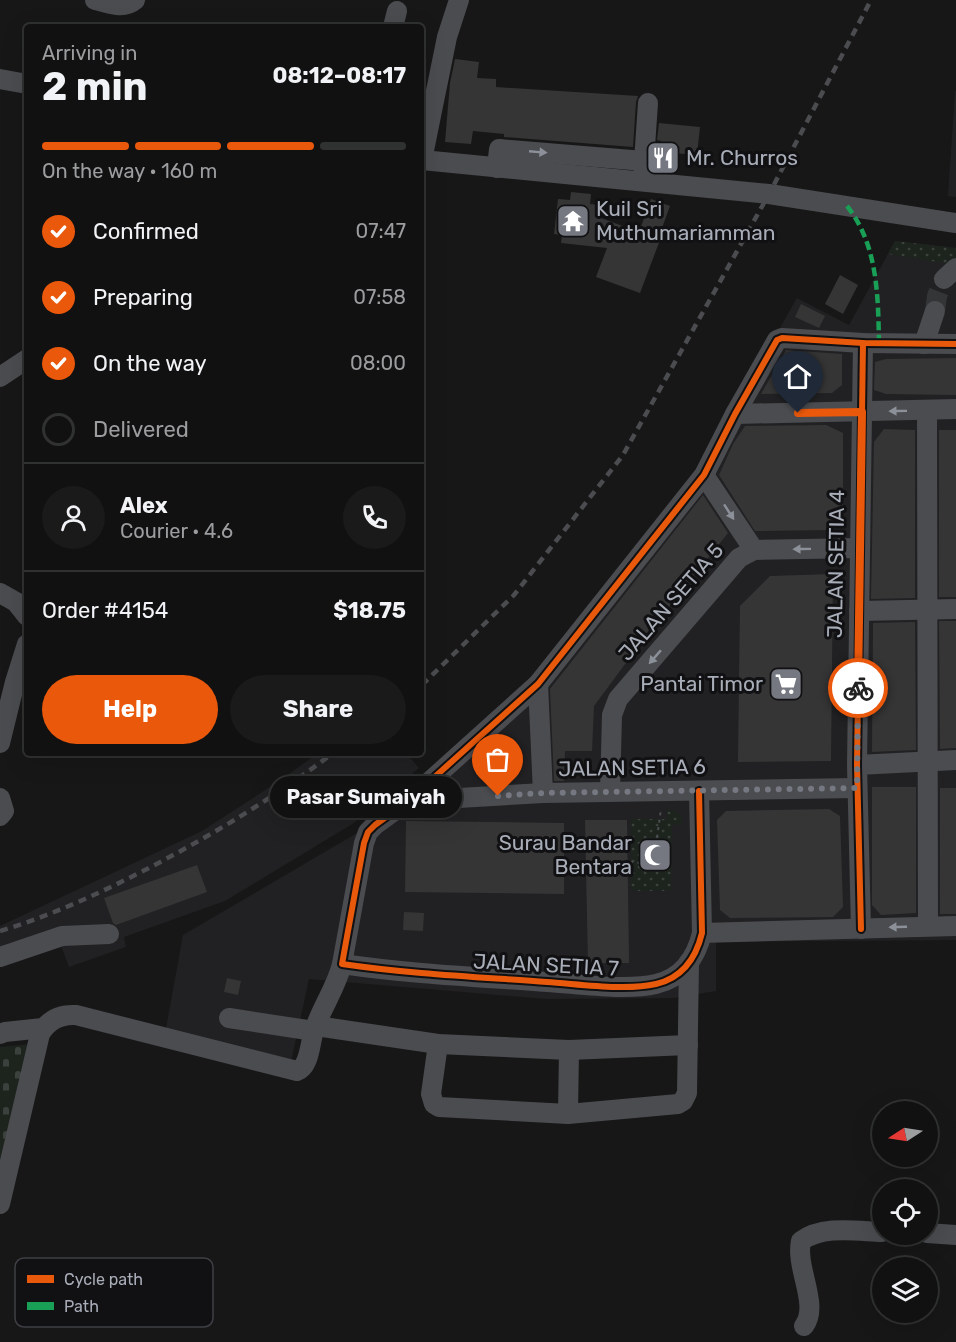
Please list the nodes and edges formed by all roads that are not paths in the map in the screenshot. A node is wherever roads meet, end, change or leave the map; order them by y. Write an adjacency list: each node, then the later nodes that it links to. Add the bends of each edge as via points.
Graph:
1 (95, 0): 2 (street, via 118,5)
2 (135, 0)
3 (459, 0): 7 (street, via 447,37)
4 (0, 79): 5 (street)
5 (24, 83)
6 (648, 103): 9 (street)
7 (424, 150)
8 (424, 160): 10 (street)
9 (644, 161): 10 (street, one-way to 9, via 499,149); 11 (street)
10 (497, 168): 11 (street)
11 (643, 181): 12 (street, via 769,194)
12 (956, 223)
13 (935, 311): 15 (street)
14 (863, 343): 15 (street); 21 (street, JALAN SETIA 4); 22 (street, via 779,339)
15 (924, 344): 16 (street)
16 (956, 344)
17 (24, 361): 18 (street)
18 (0, 377)
19 (956, 409): 20 (street)
20 (927, 410): 21 (street, one-way to 21); 28 (street)
21 (862, 412): 22 (street); 24 (street, JALAN SETIA 4)
22 (735, 414): 23 (street)
23 (704, 475): 25 (street, one-way to 25); 32 (street)
24 (860, 548): 25 (street, JALAN SETIA 5, one-way to 25); 29 (street, JALAN SETIA 4)
25 (754, 550): 39 (street, JALAN SETIA 5, one-way to 39, via 739,558 618,699 612,715)
26 (0, 593): 30 (street)
27 (956, 609): 28 (street)
28 (926, 610): 29 (street); 35 (street)
29 (859, 611): 36 (street, JALAN SETIA 4)
30 (24, 612)
31 (24, 654): 33 (street)
32 (538, 684): 40 (street); 42 (street)
33 (0, 743)
34 (956, 760): 35 (street)
35 (927, 761): 36 (street); 44 (street)
36 (857, 765): 37 (street, JALAN SETIA 4)
37 (857, 788): 38 (street, JALAN SETIA 6); 46 (street, JALAN SETIA 4)
38 (699, 791): 39 (street, JALAN SETIA 6); 47 (street, JALAN SETIA 7)
39 (610, 792): 40 (street, JALAN SETIA 6)
40 (543, 793): 42 (street, JALAN SETIA 6)
41 (0, 798): 43 (street, via 4,811)
42 (408, 801): 51 (street, via 375,825 364,843)
43 (0, 816)
44 (928, 926): 45 (street); 46 (street, one-way to 46)
45 (956, 926)
46 (861, 929): 47 (street)
47 (702, 933): 50 (street, JALAN SETIA 7)
48 (109, 934): 49 (street, via 62,936)
49 (0, 957)
50 (689, 962): 51 (street, JALAN SETIA 7, via 668,980 632,986 420,973); 57 (street)
51 (342, 964): 54 (street)
52 (229, 1017): 54 (street)
53 (44, 1028): 54 (street, via 53,1019 76,1015 297,1071 304,1066); 55 (street); 60 (street, via 36,1046)
54 (315, 1028): 56 (street)
55 (0, 1034)
56 (438, 1044): 58 (street); 59 (street, via 434,1104)
57 (688, 1045): 58 (street); 59 (street, via 687,1093 678,1104)
58 (569, 1050): 59 (street)
59 (568, 1114)
60 (0, 1204)
61 (872, 1232): 64 (street, via 822,1231 801,1241 799,1261 810,1309)
62 (938, 1234): 63 (street)
63 (956, 1235)
64 (804, 1326)

